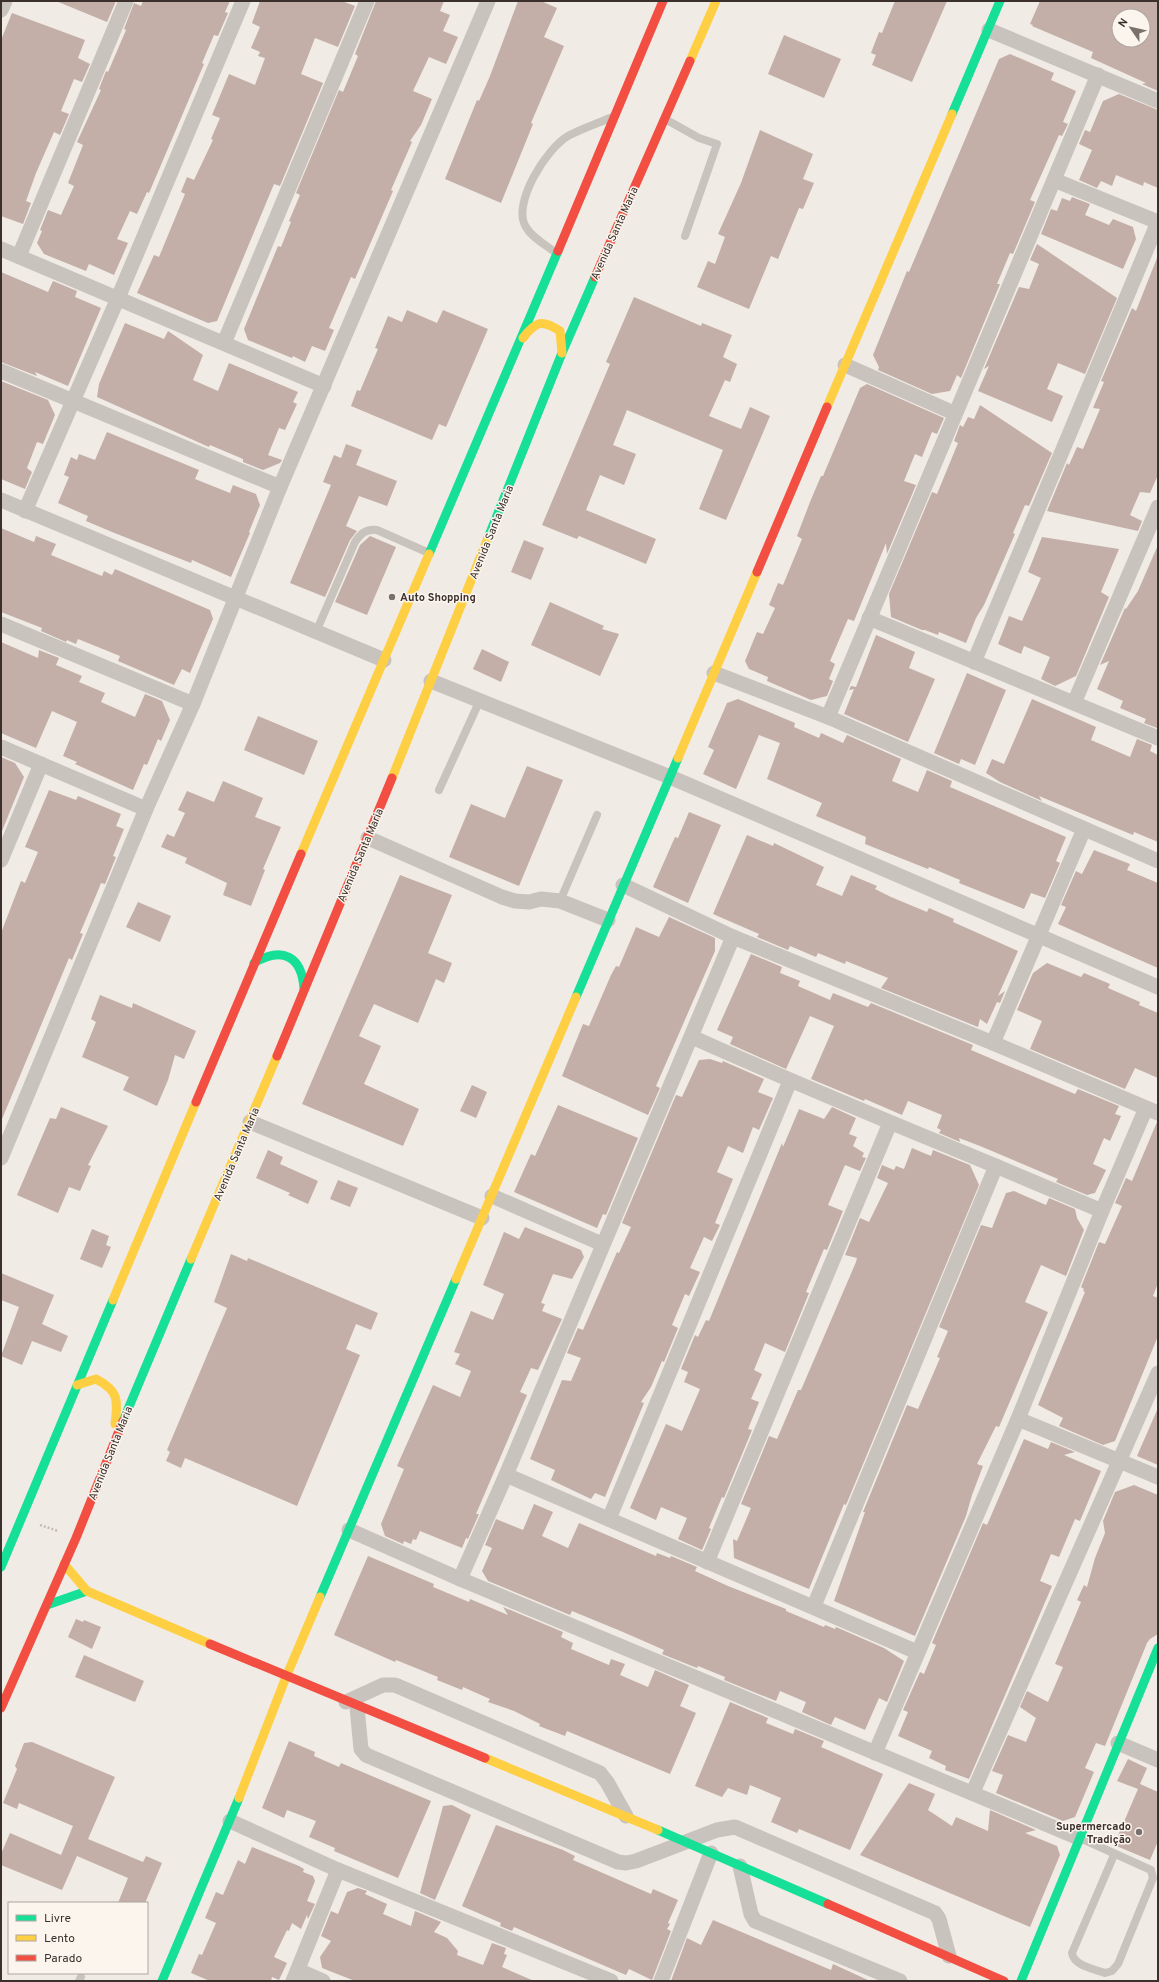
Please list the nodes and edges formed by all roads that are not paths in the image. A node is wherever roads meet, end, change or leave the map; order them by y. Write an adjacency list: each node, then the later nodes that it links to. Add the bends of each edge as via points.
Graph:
1 (5, 1): 9 (street)
2 (126, 1): 20 (street)
3 (243, 1): 21 (street)
4 (367, 1): 22 (street)
5 (488, 1): 27 (street)
6 (662, 1): 13 (main road)
7 (716, 1): 14 (main road, Avenida Santa Maria)
8 (1000, 1): 10 (main road)
9 (1, 10)
10 (989, 30): 11 (street); 25 (main road)
11 (1098, 76): 12 (street); 15 (street)
12 (1158, 101)
13 (614, 117): 19 (main road); 19 (lane, via 567,137 553,149 528,188 521,211 525,226)
14 (664, 119): 17 (lane, via 699,138 717,144); 24 (main road, Avenida Santa Maria)
15 (1054, 180): 16 (street); 29 (street)
16 (1158, 222): 40 (street)
17 (685, 236)
18 (1, 249): 20 (street)
19 (557, 254): 23 (main road)
20 (19, 256): 21 (street)
21 (118, 298): 22 (street); 28 (street)
22 (224, 343): 27 (street)
23 (520, 344): 24 (main road, via 536,322 548,324 560,331); 34 (main road)
24 (562, 353): 42 (main road, Avenida Santa Maria)
25 (845, 365): 29 (street); 41 (main road)
26 (1, 371): 28 (street)
27 (324, 386): 30 (street)
28 (72, 401): 30 (street); 33 (street)
29 (954, 413): 36 (street)
30 (280, 487): 35 (street)
31 (1, 500): 33 (street)
32 (1158, 507): 44 (street)
33 (25, 511): 35 (street)
34 (430, 553): 38 (lane, via 377,530 369,529 361,534 355,542); 39 (main road)
35 (235, 598): 38 (street); 45 (street)
36 (869, 618): 40 (street); 46 (street)
37 (1, 624): 45 (street)
38 (316, 632): 39 (street)
39 (384, 660): 60 (main road)
40 (974, 662): 44 (street)
41 (714, 673): 46 (street); 50 (main road)
42 (432, 681): 43 (street); 55 (main road, Avenida Santa Maria)
43 (480, 700): 50 (street); 51 (lane)
44 (1074, 703): 47 (street)
45 (193, 704): 52 (street)
46 (828, 717): 54 (street)
47 (1158, 738)
48 (1, 747): 49 (street)
49 (41, 764): 52 (street); 56 (street)
50 (670, 777): 58 (main road); 64 (street)
51 (439, 790)
52 (146, 809): 78 (street)
53 (596, 815): 59 (lane)
54 (1084, 829): 57 (street); 64 (street)
55 (368, 838): 59 (street, via 502,897 529,902 541,898); 65 (main road, Avenida Santa Maria)
56 (1, 860)
57 (1158, 861)
58 (623, 885): 61 (main road); 63 (street)
59 (560, 901): 61 (street)
60 (274, 916): 62 (main road); 69 (main road)
61 (608, 920): 80 (main road)
62 (275, 935)
63 (733, 936): 72 (street); 73 (street)
64 (1038, 936): 70 (street); 73 (street)
65 (323, 943): 67 (main road); 71 (main road, Avenida Santa Maria)
66 (284, 946): 68 (main road)
67 (311, 950)
68 (297, 952)
69 (254, 963): 71 (main road, via 270,954 289,957 297,962 302,970); 85 (main road)
70 (1158, 987)
71 (304, 989): 76 (main road, Avenida Santa Maria)
72 (692, 1037): 74 (street); 83 (street)
73 (993, 1043): 75 (street)
74 (790, 1081): 77 (street); 91 (street)
75 (1152, 1111): 81 (street)
76 (250, 1122): 82 (street); 87 (main road, Avenida Santa Maria)
77 (890, 1123): 79 (street); 94 (street)
78 (1, 1158)
79 (996, 1166): 81 (street); 100 (street)
80 (492, 1196): 82 (main road); 83 (street)
81 (1102, 1211): 86 (street)
82 (482, 1218): 92 (main road)
83 (602, 1244): 89 (street)
84 (1158, 1373): 88 (street)
85 (77, 1385): 87 (main road, via 96,1379 110,1386 116,1393 118,1404); 93 (main road, via 23,1518)
86 (1018, 1419): 88 (street); 102 (street)
87 (113, 1445): 95 (main road, Avenida Santa Maria)
88 (1119, 1461): 90 (street); 109 (street)
89 (506, 1475): 91 (street); 97 (street)
90 (1158, 1477)
91 (609, 1519): 94 (street)
92 (349, 1530): 97 (street); 103 (main road)
93 (3, 1555): 96 (main road)
94 (707, 1562): 100 (street)
95 (64, 1564): 98 (main road); 99 (main road, Avenida Santa Maria)
96 (1, 1567)
97 (460, 1579): 107 (street)
98 (87, 1591): 99 (main road); 103 (main road)
99 (47, 1605): 105 (main road, Avenida Santa Maria)
100 (814, 1606): 102 (street)
101 (1158, 1648): 106 (main road)
102 (917, 1652): 107 (street)
103 (286, 1677): 104 (main road); 111 (main road)
104 (352, 1704): 110 (main road); 110 (street, via 383,1685 395,1686 600,1773); 113 (street, via 360,1749 366,1755 618,1862 636,1861)
105 (1, 1708)
106 (1118, 1743): 108 (street); 112 (main road)
107 (875, 1752): 109 (street)
108 (1158, 1760)
109 (973, 1792): 112 (street)
110 (626, 1816): 113 (main road)
111 (230, 1821): 117 (street); 120 (main road)
112 (1079, 1838): 115 (lane); 126 (main road)
113 (686, 1842): 114 (main road); 118 (street, via 717,1830 735,1828 935,1913)
114 (712, 1853): 116 (main road); 123 (street)
115 (1114, 1855): 115 (lane, via 1072,1953 1077,1962 1105,1973 1112,1971 1118,1964 1153,1878 1150,1870)
116 (740, 1866): 118 (main road); 124 (street, via 751,1914 755,1921)
117 (338, 1870): 119 (street); 122 (street)
118 (949, 1956): 125 (main road)
119 (296, 1976): 121 (street)
120 (162, 1981)
121 (323, 1981)
122 (611, 1981)
123 (661, 1981)
124 (900, 1981)
125 (1004, 1981)
126 (1021, 1981)

